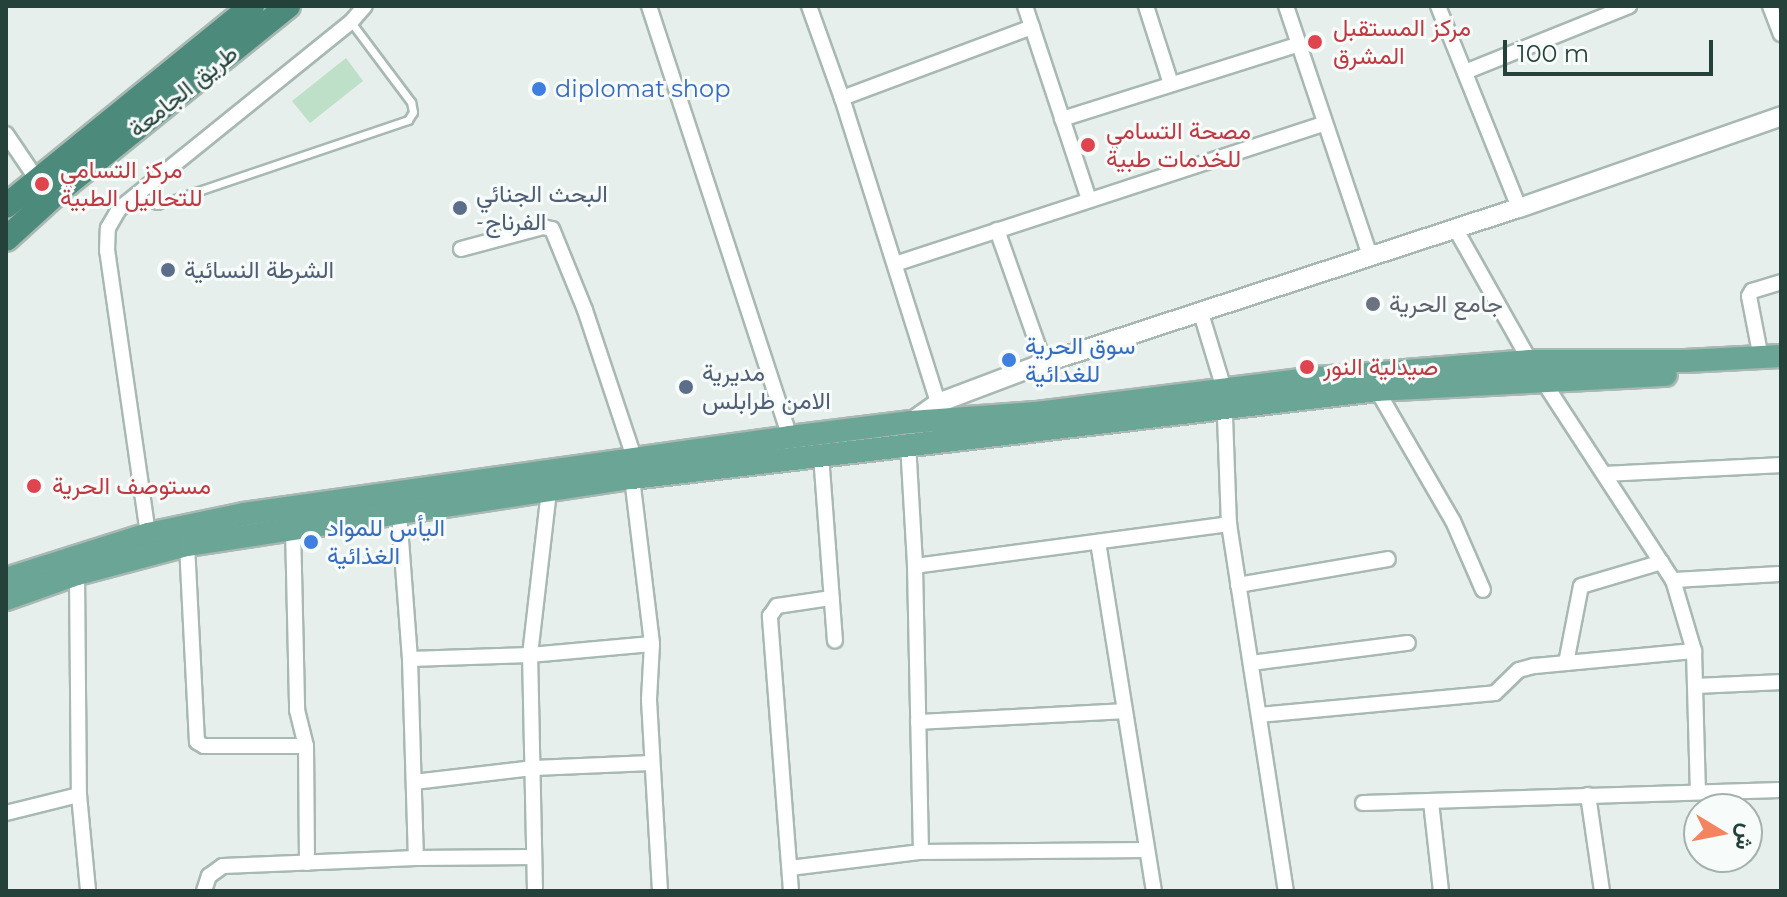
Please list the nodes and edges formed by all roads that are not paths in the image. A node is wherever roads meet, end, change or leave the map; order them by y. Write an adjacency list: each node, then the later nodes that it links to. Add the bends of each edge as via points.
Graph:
1 (252, 6): 24 (highway, طريق الجامعة)
2 (288, 6): 31 (highway, طريق الجامعة)
3 (365, 6): 13 (street)
4 (649, 6): 46 (street)
5 (809, 6): 19 (street)
6 (1025, 6): 14 (street)
7 (1146, 6): 18 (street)
8 (1286, 6): 16 (street)
9 (1438, 6): 17 (street)
10 (1629, 6): 12 (street)
11 (1770, 6): 15 (street)
12 (1608, 9): 17 (street)
13 (351, 22): 25 (street); 25 (lane, via 411,102 408,120 157,205 145,201)
14 (1032, 27): 19 (street); 21 (street)
15 (1781, 34)
16 (1297, 45): 18 (street); 22 (street)
17 (1465, 72): 28 (street)
18 (1171, 84): 21 (street)
19 (842, 98): 34 (street)
20 (1781, 116): 28 (street)
21 (1062, 119): 26 (street)
22 (1324, 124): 26 (street); 33 (street)
23 (6, 134): 24 (street)
24 (38, 181): 27 (highway, طريق الجامعة)
25 (142, 192): 55 (street, via 119,209 108,228 107,251)
26 (1089, 200): 30 (street)
27 (6, 206)
28 (1519, 208): 29 (street)
29 (1455, 228): 33 (street); 37 (street)
30 (997, 230): 34 (street); 39 (street)
31 (6, 239)
32 (461, 249): 49 (street, via 552,229 585,310)
33 (1370, 255): 36 (street)
34 (895, 264): 44 (street)
35 (1781, 282): 38 (street, via 1749,296)
36 (1200, 310): 39 (street); 43 (street)
37 (1530, 361): 38 (main road); 40 (street); 42 (main road)
38 (1774, 361): 40 (main road)
39 (1044, 363): 44 (street)
40 (1543, 382): 41 (main road); 50 (street)
41 (1377, 390): 42 (main road); 66 (street, via 1453,521)
42 (1257, 394): 43 (main road)
43 (1225, 397): 45 (main road); 53 (street)
44 (938, 403): 45 (street)
45 (910, 432): 46 (main road); 47 (main road); 60 (street)
46 (790, 437): 49 (main road)
47 (821, 455): 49 (main road); 67 (street)
48 (1781, 465): 50 (street)
49 (633, 467): 51 (main road); 55 (main road, via 259,512); 71 (street)
50 (1606, 474): 59 (street)
51 (549, 491): 52 (main road); 73 (street)
52 (399, 513): 54 (main road); 74 (street)
53 (1229, 524): 56 (street); 65 (street)
54 (293, 527): 57 (main road); 82 (street, via 297,710)
55 (148, 534): 63 (main road)
56 (1098, 542): 60 (street); 79 (street)
57 (187, 545): 61 (main road); 82 (street, via 197,742)
58 (1388, 559): 65 (street)
59 (1662, 562): 64 (street); 76 (street, via 1581,586)
60 (915, 566): 81 (street)
61 (77, 574): 68 (main road); 88 (street)
62 (1781, 574): 64 (street)
63 (6, 579)
64 (1673, 580): 72 (street)
65 (1238, 585): 75 (street)
66 (1483, 590)
67 (831, 598): 69 (street); 98 (street, via 777,606 770,616)
68 (6, 599)
69 (835, 640)
70 (1408, 643): 75 (street)
71 (652, 644): 73 (street); 83 (street)
72 (1694, 651): 76 (street); 78 (street)
73 (530, 655): 74 (street); 84 (street)
74 (410, 659): 85 (street)
75 (1251, 663): 80 (street)
76 (1566, 663): 80 (street, via 1519,670 1495,693)
77 (1781, 682): 78 (street)
78 (1697, 686): 87 (street)
79 (1125, 711): 81 (street); 93 (street)
80 (1259, 715): 105 (street)
81 (918, 722): 94 (street)
82 (306, 746): 97 (street)
83 (651, 763): 84 (street); 102 (street)
84 (534, 768): 85 (street); 95 (street)
85 (414, 782): 96 (street)
86 (1781, 790): 87 (street)
87 (1698, 791): 89 (street)
88 (79, 795): 92 (street); 99 (street)
89 (1588, 795): 90 (street); 107 (street)
90 (1431, 802): 91 (street); 106 (street)
91 (1363, 803)
92 (6, 813)
93 (1147, 850): 94 (street); 104 (street)
94 (921, 852): 98 (street)
95 (533, 857): 96 (street); 101 (street)
96 (416, 858): 97 (street)
97 (307, 863): 100 (street, via 223,866 209,876)
98 (790, 868): 103 (street)
99 (88, 891)
100 (204, 891)
101 (535, 891)
102 (660, 891)
103 (791, 891)
104 (1154, 891)
105 (1286, 891)
106 (1441, 891)
107 (1602, 891)

